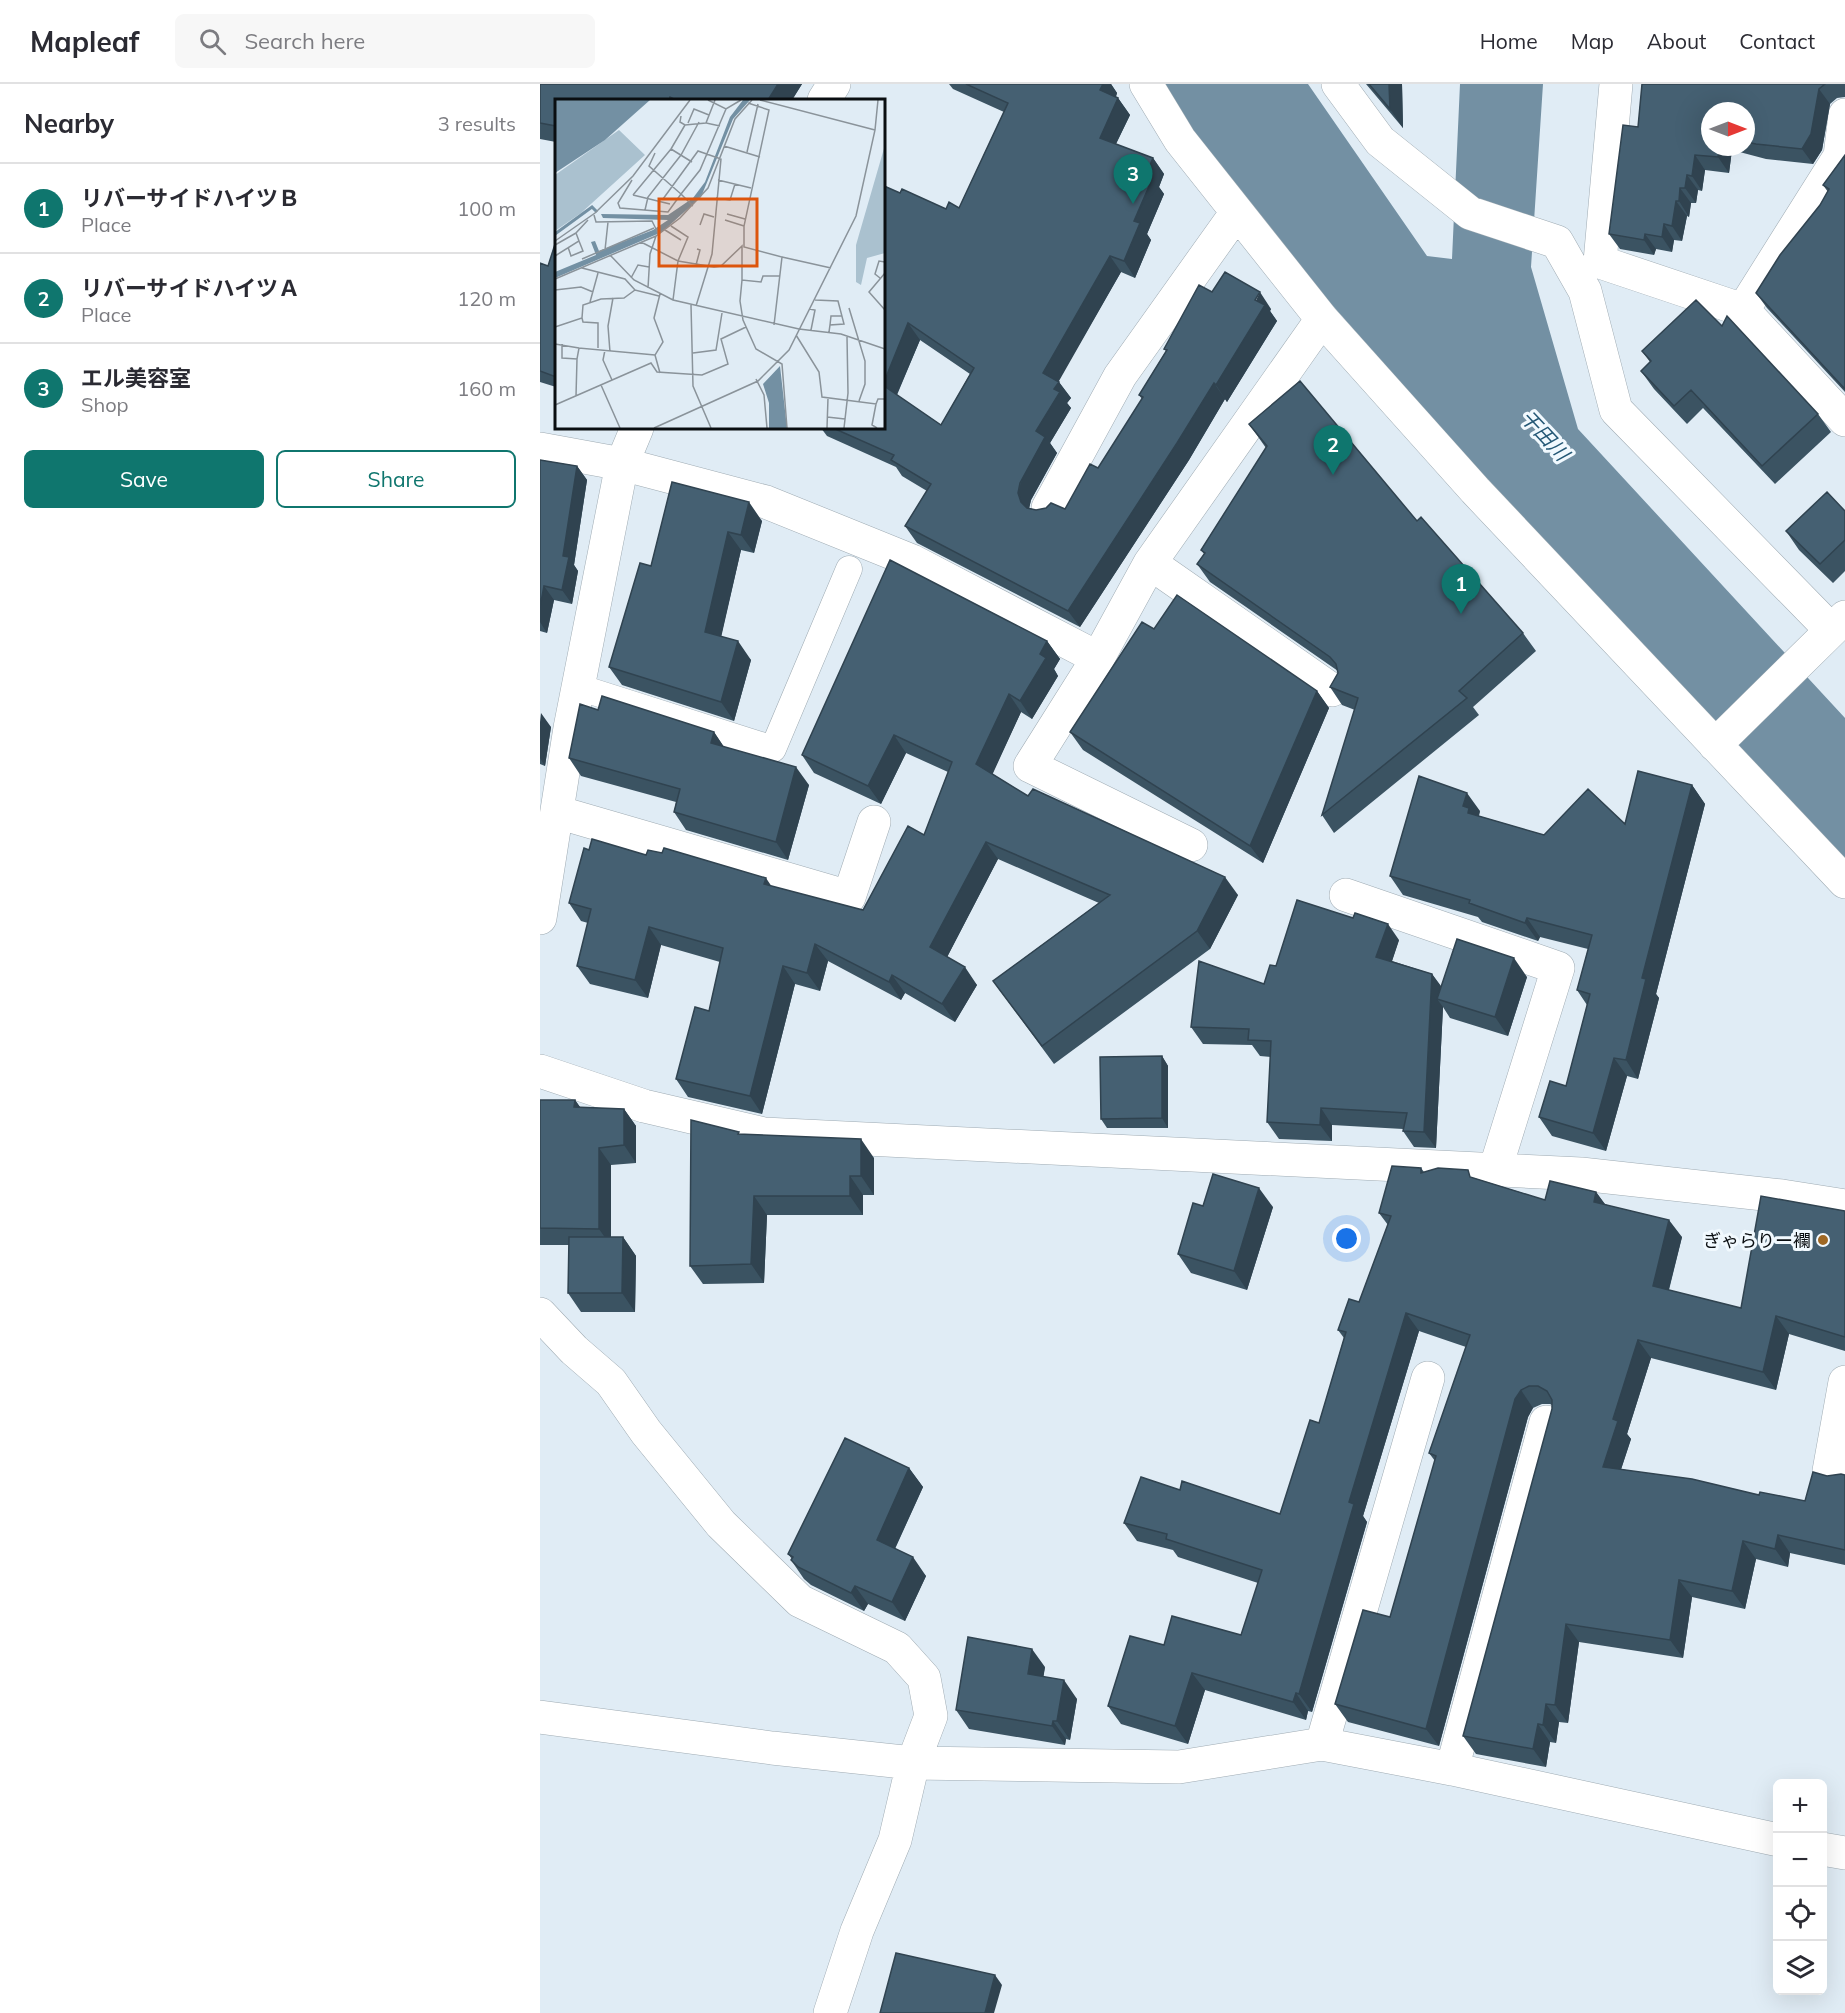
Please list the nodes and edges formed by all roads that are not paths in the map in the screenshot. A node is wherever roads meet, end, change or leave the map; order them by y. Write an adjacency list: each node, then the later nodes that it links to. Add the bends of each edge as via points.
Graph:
1 (834, 84): 5 (street)
2 (1146, 84): 8 (street, via 1180,140)
3 (1338, 84): 18 (street, via 1380,141 1470,213 1557,242 1585,291 1616,410)
4 (1616, 84): 9 (street, via 1600,262)
5 (825, 99)
6 (1845, 116): 7 (street)
7 (1842, 158): 9 (street)
8 (1237, 212): 10 (street); 15 (street, via 1119,376)
9 (1743, 310): 11 (street)
10 (1322, 319): 16 (street); 22 (street, via 1474,490)
11 (1845, 420)
12 (637, 429): 14 (street)
13 (540, 450): 14 (street)
14 (622, 464): 19 (street, via 766,502 912,561); 20 (street)
15 (1048, 508)
16 (1150, 563): 19 (street); 21 (street)
17 (849, 569): 20 (lane, via 773,749)
18 (1831, 630): 22 (street)
19 (1098, 658): 25 (street, via 1030,766)
20 (578, 687): 23 (street)
21 (1332, 690)
22 (1721, 738): 26 (street)
23 (557, 812): 24 (street, via 849,897); 28 (street)
24 (874, 822)
25 (1191, 845)
26 (1845, 882)
27 (1346, 895): 30 (street, via 1558,968)
28 (540, 918)
29 (540, 1071): 30 (street, via 644,1106 764,1134)
30 (1495, 1170): 31 (street, via 1581,1174)
31 (1845, 1206)
32 (540, 1314): 39 (street, via 611,1382 721,1524 800,1601 897,1648 924,1678 931,1716)
33 (1428, 1378): 38 (street)
34 (1845, 1382): 36 (street, via 1829,1472)
35 (1546, 1422): 40 (street)
36 (1845, 1476)
37 (540, 1717): 39 (street)
38 (1322, 1744): 39 (street, via 1179,1767); 40 (street)
39 (913, 1762): 44 (street, via 895,1840 857,1931)
40 (1452, 1769): 41 (street)
41 (1773, 1839)
42 (1827, 1850): 43 (street)
43 (1845, 1853)
44 (830, 2013)

